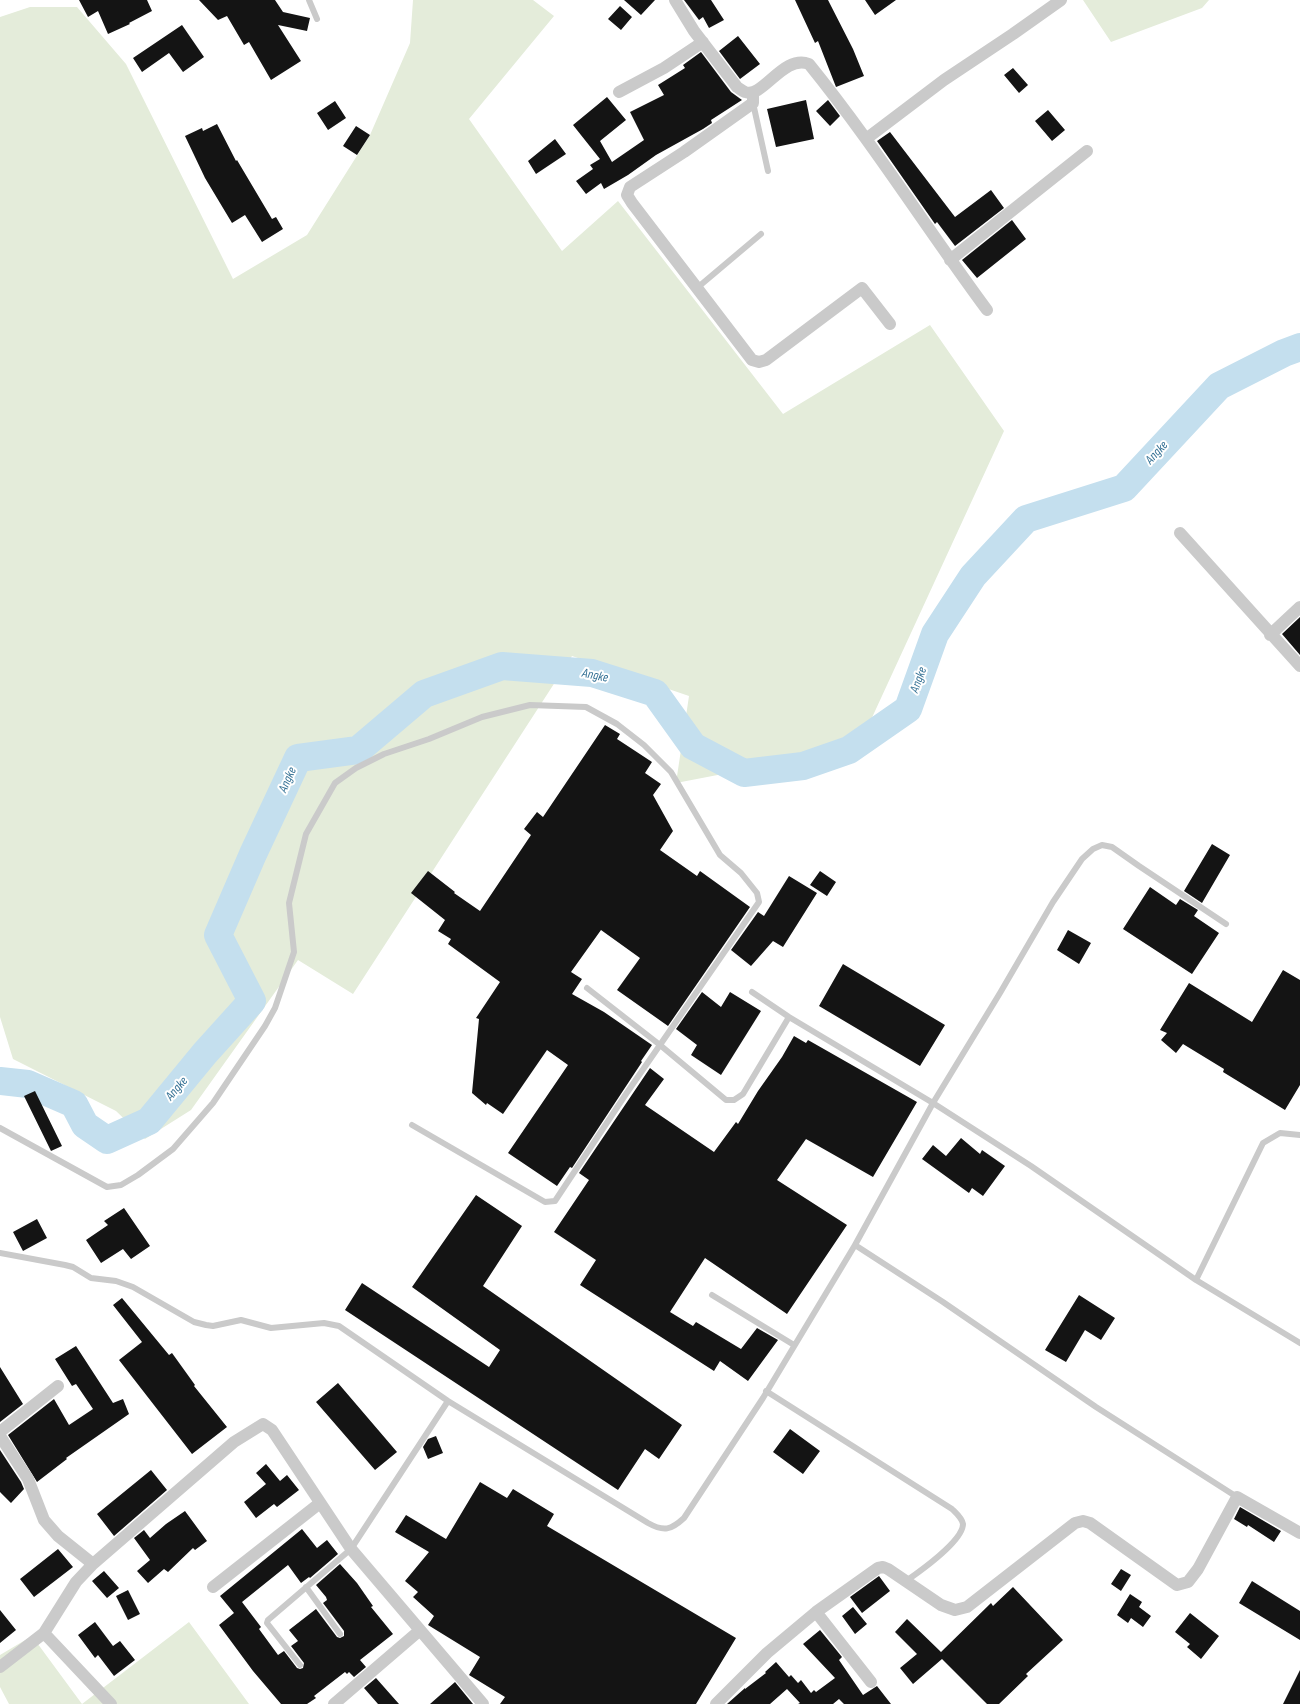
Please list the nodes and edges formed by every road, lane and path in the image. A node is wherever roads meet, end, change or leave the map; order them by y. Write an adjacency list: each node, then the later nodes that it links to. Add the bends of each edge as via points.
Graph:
1 (309, 0): 4 (lane)
2 (675, 0): 5 (street)
3 (1061, 0): 8 (street, via 944,80)
4 (316, 19)
5 (702, 42): 6 (street, via 664,68); 7 (street, via 737,87)
6 (619, 92)
7 (753, 98): 8 (street, via 790,65 802,62 809,64); 10 (lane); 13 (street, via 684,152 630,187 627,195)
8 (866, 139): 12 (street)
9 (1087, 151): 12 (street)
10 (768, 171)
11 (761, 234): 13 (lane)
12 (950, 260): 14 (street)
13 (697, 288): 15 (street, via 752,360 759,362 766,360 862,288)
14 (988, 310)
15 (890, 324)
16 (1180, 533): 18 (street)
17 (1300, 608): 18 (street)
18 (1270, 635): 19 (street)
19 (1300, 666)
20 (1226, 924): 25 (lane, via 1112,847 1102,845 1093,849 1082,859 1053,902)
21 (587, 988): 24 (lane)
22 (752, 992): 23 (lane)
23 (789, 1017): 24 (lane, via 743,1094 734,1100 726,1100); 25 (lane)
24 (660, 1045): 26 (lane, via 555,1200 545,1202); 27 (lane, via 759,902 757,893 741,873 720,855 671,772 644,745 617,724 586,707 530,705 482,717 384,754 334,783 306,834 289,903 294,952 275,1008 213,1103 173,1149 138,1175 121,1184 107,1187)
25 (933, 1103): 29 (lane); 31 (lane, via 1031,1166)
26 (412, 1125)
27 (0, 1128)
28 (1300, 1135): 31 (lane, via 1280,1133 1263,1143)
29 (854, 1245): 34 (lane); 38 (lane, via 943,1302 1109,1416)
30 (0, 1253): 37 (lane, via 73,1267 91,1278 133,1287 194,1322 206,1325 241,1320 271,1328 324,1323 339,1326)
31 (1196, 1280): 33 (lane)
32 (712, 1295): 34 (lane)
33 (1300, 1343)
34 (794, 1345): 36 (lane)
35 (58, 1386): 42 (street, via 2,1431 0,1436 28,1479 44,1520 58,1536)
36 (766, 1392): 37 (lane, via 684,1518 668,1529 648,1523); 43 (lane, via 952,1509 962,1519 963,1525 959,1535 938,1557)
37 (448, 1401): 41 (lane)
38 (1237, 1497): 40 (street); 43 (street, via 1198,1569 1188,1582 1177,1585 1090,1523 1083,1521 1075,1523 967,1608 955,1610 941,1605)
39 (320, 1503): 41 (street); 42 (street, via 272,1430 263,1424 234,1442); 44 (street)
40 (1300, 1533)
41 (351, 1549): 45 (lane); 47 (street)
42 (94, 1564): 48 (street, via 76,1582)
43 (906, 1581): 46 (street, via 888,1569 878,1568)
44 (213, 1587)
45 (306, 1587): 49 (lane); 50 (lane, via 270,1617 267,1623)
46 (816, 1612): 52 (street); 56 (street, via 767,1653)
47 (420, 1631): 54 (street); 55 (street)
48 (44, 1633): 51 (street); 53 (street)
49 (340, 1634)
50 (300, 1665)
51 (0, 1667)
52 (871, 1682)
53 (111, 1704)
54 (334, 1704)
55 (482, 1704)
56 (716, 1704)

